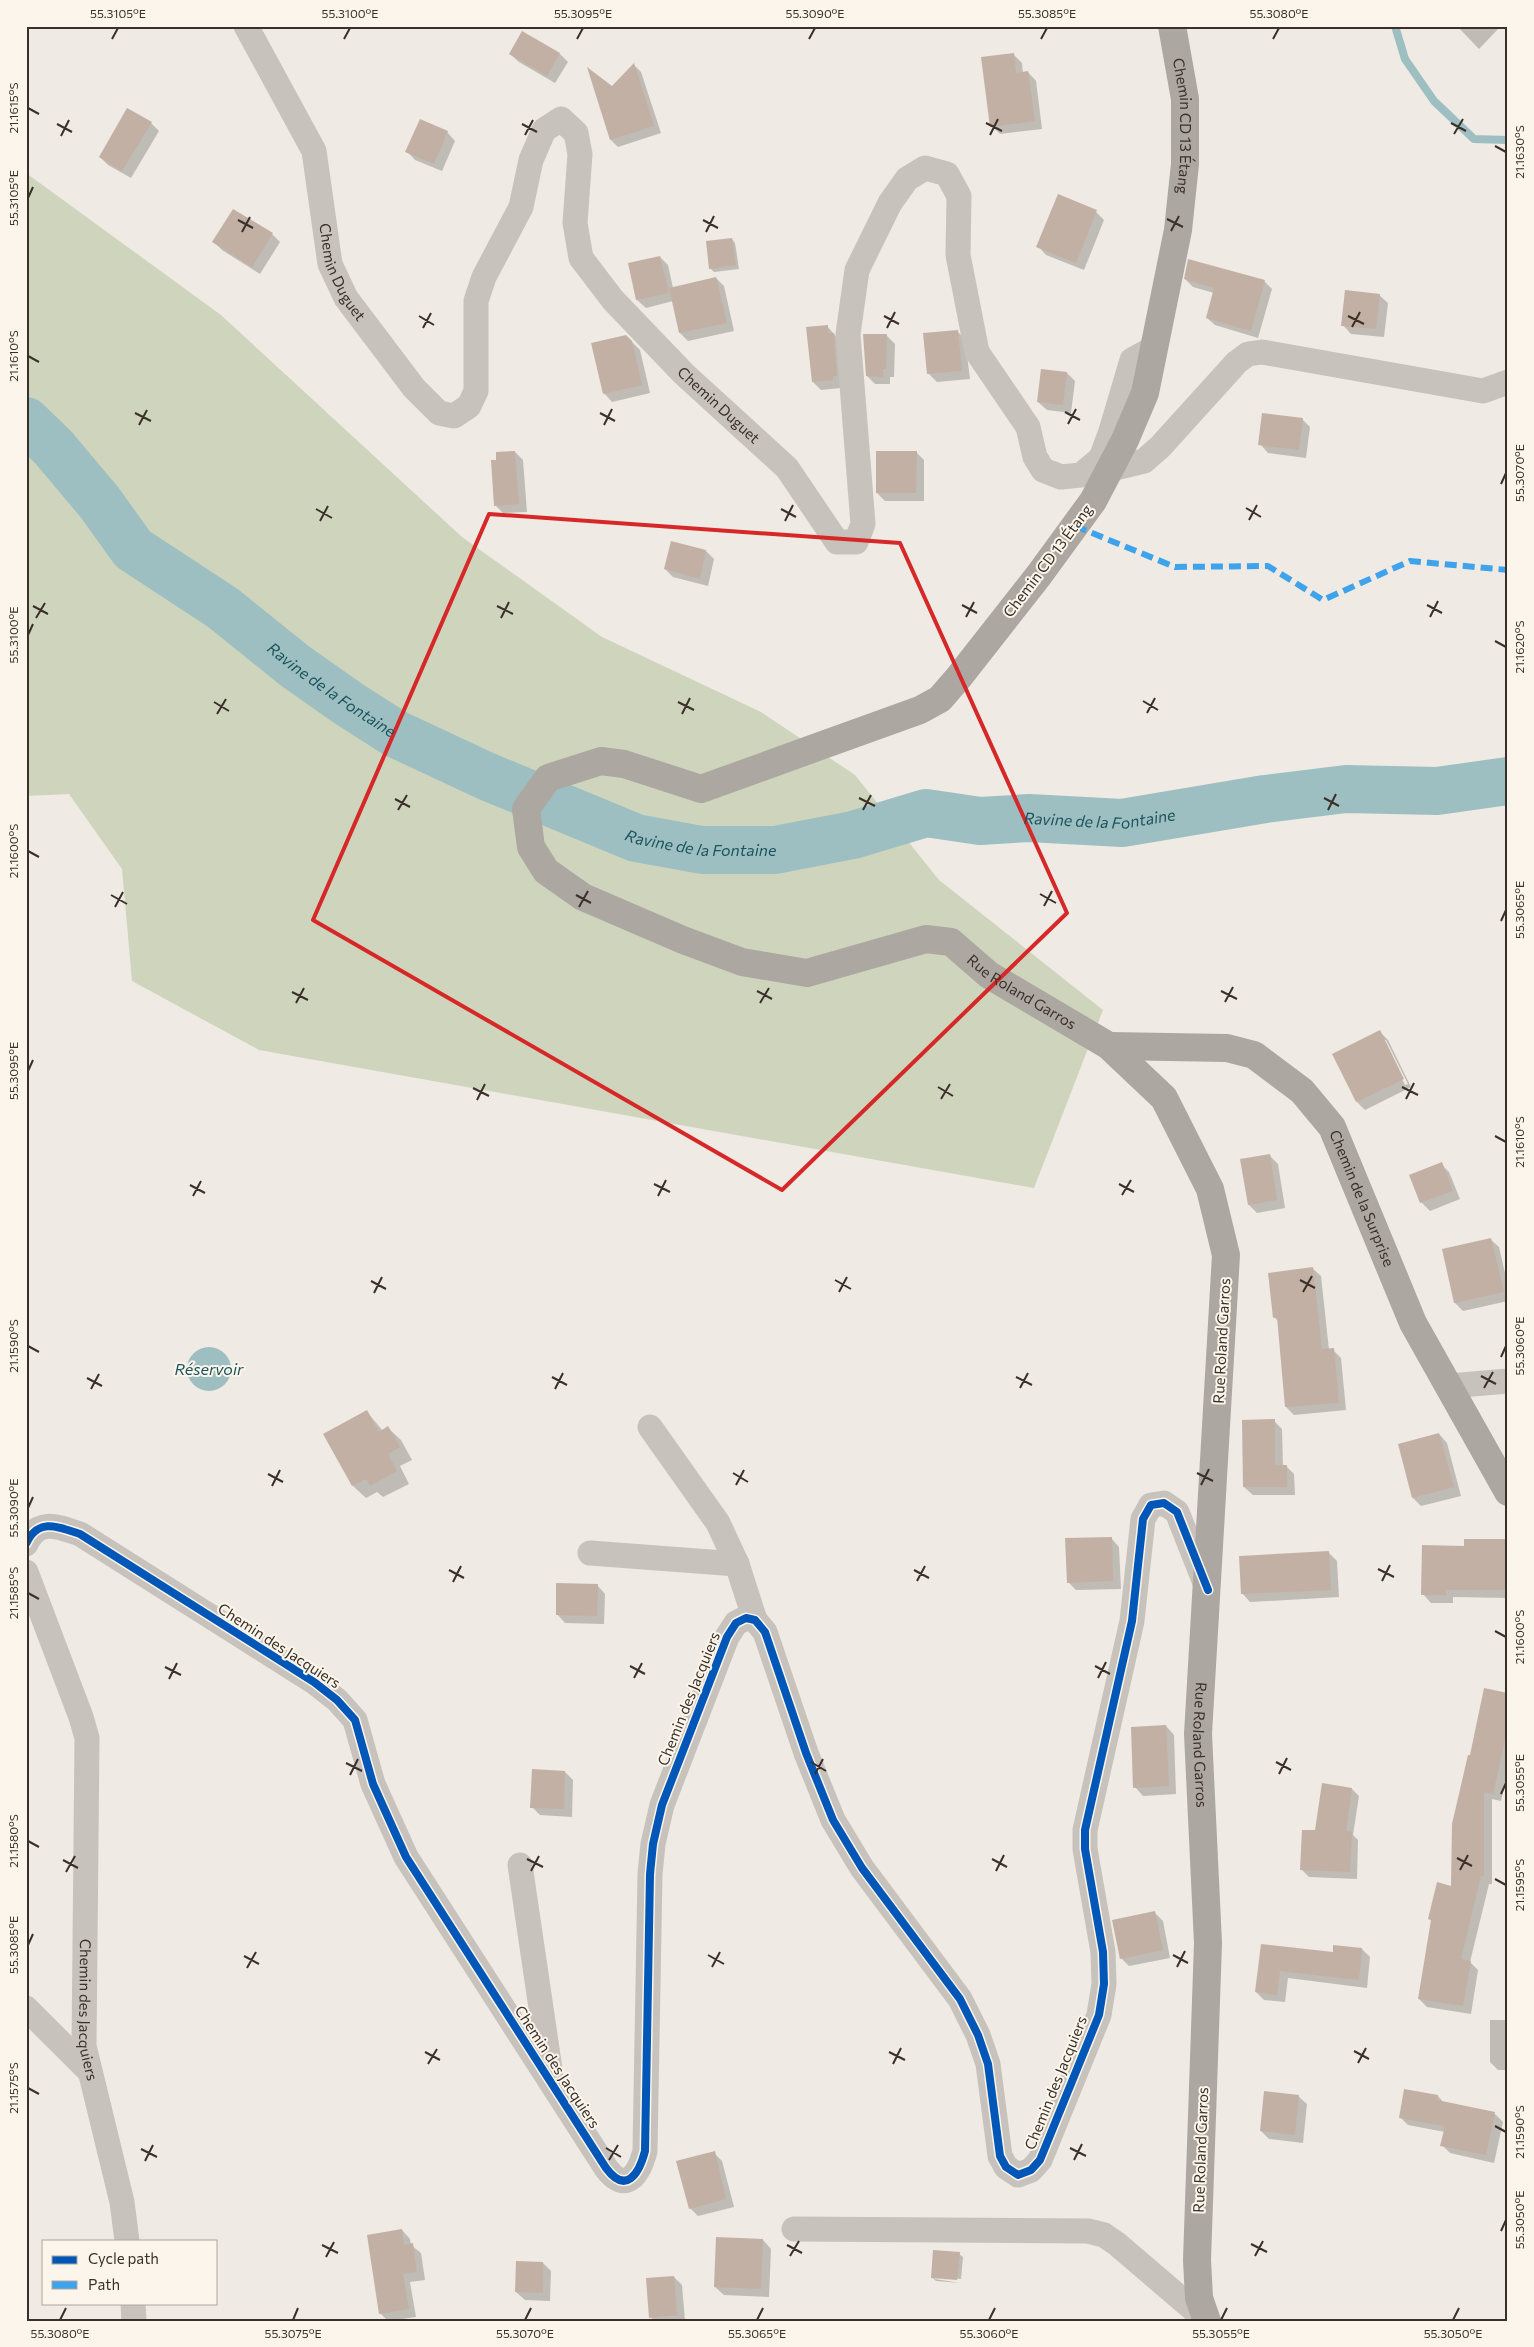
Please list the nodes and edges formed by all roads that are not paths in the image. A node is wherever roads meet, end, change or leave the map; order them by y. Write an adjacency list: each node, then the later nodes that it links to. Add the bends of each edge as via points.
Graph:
1 (246, 26): 3 (street, Chemin Duguet, via 314,151 330,264 346,298 414,388 439,413 454,416 469,406 476,391 476,301 484,276 521,208 531,160 544,130 561,119 576,133 580,154 575,223 580,258 613,300 684,374 787,468 836,542 856,542 863,524 848,334 857,270 890,203 907,180 925,168 947,174 959,196 958,255 977,352 1028,427 1035,457 1043,470 1060,477 1081,475 1100,458 1132,360)
2 (1172, 26): 3 (main road, Chemin CD 13 Étang, via 1184,99 1185,164 1178,230)
3 (1154, 348): 5 (main road, Chemin CD 13 Étang, via 1145,393)
4 (1508, 382): 5 (street, via 1483,391 1262,352 1248,354 1149,457)
5 (1111, 469): 6 (main road, Chemin CD 13 Étang, via 1093,501 1039,576 940,699 701,788 624,764 601,762 548,778 526,809)
6 (531, 847): 7 (main road, Rue Roland Garros, via 546,871 583,897 742,962 807,973 926,938 951,942 988,975)
7 (1109, 1046): 9 (main road, Chemin de la Surprise, via 1227,1048 1254,1055 1302,1091 1332,1127 1413,1323); 16 (main road, Rue Roland Garros, via 1164,1098 1210,1189 1226,1255)
8 (1508, 1381): 9 (street)
9 (1449, 1386): 11 (main road, Chemin de la Surprise)
10 (650, 1427): 14 (street, via 718,1523)
11 (1508, 1492)
12 (26, 1544): 21 (street, Chemin des Jacquiers, via 31,1533 42,1526 55,1525 80,1534 314,1682 337,1700 355,1720 373,1784 406,1857)
13 (590, 1553): 14 (street)
14 (738, 1564): 17 (street)
15 (26, 1572): 20 (street, Chemin des Jacquiers, via 86,1738 83,2022)
16 (1208, 1590): 17 (street, Chemin des Jacquiers, via 1177,1512 1164,1503 1151,1505 1143,1519 1132,1621 1085,1830 1085,1850 1103,1952 1104,1984 1099,2015 1040,2160 1031,2170 1018,2175 1006,2167 1000,2156 988,2064 978,2035 960,1999 862,1868 833,1820 806,1753 766,1632); 26 (main road, Rue Roland Garros, via 1198,1734 1208,1943 1196,2260 1199,2298)
17 (755, 1620): 21 (street, Chemin des Jacquiers, via 746,1618 736,1623 728,1637 662,1805 653,1844 645,2151 636,2175 623,2181 611,2175)
18 (520, 1866): 21 (street)
19 (26, 2008): 20 (street, Chemin des Jacquiers)
20 (89, 2070): 23 (street, via 122,2202)
21 (553, 2086)
22 (794, 2229): 26 (street, via 1088,2231 1104,2235 1117,2244)
23 (127, 2240)
24 (133, 2304): 25 (street)
25 (134, 2321)
26 (1207, 2321)

